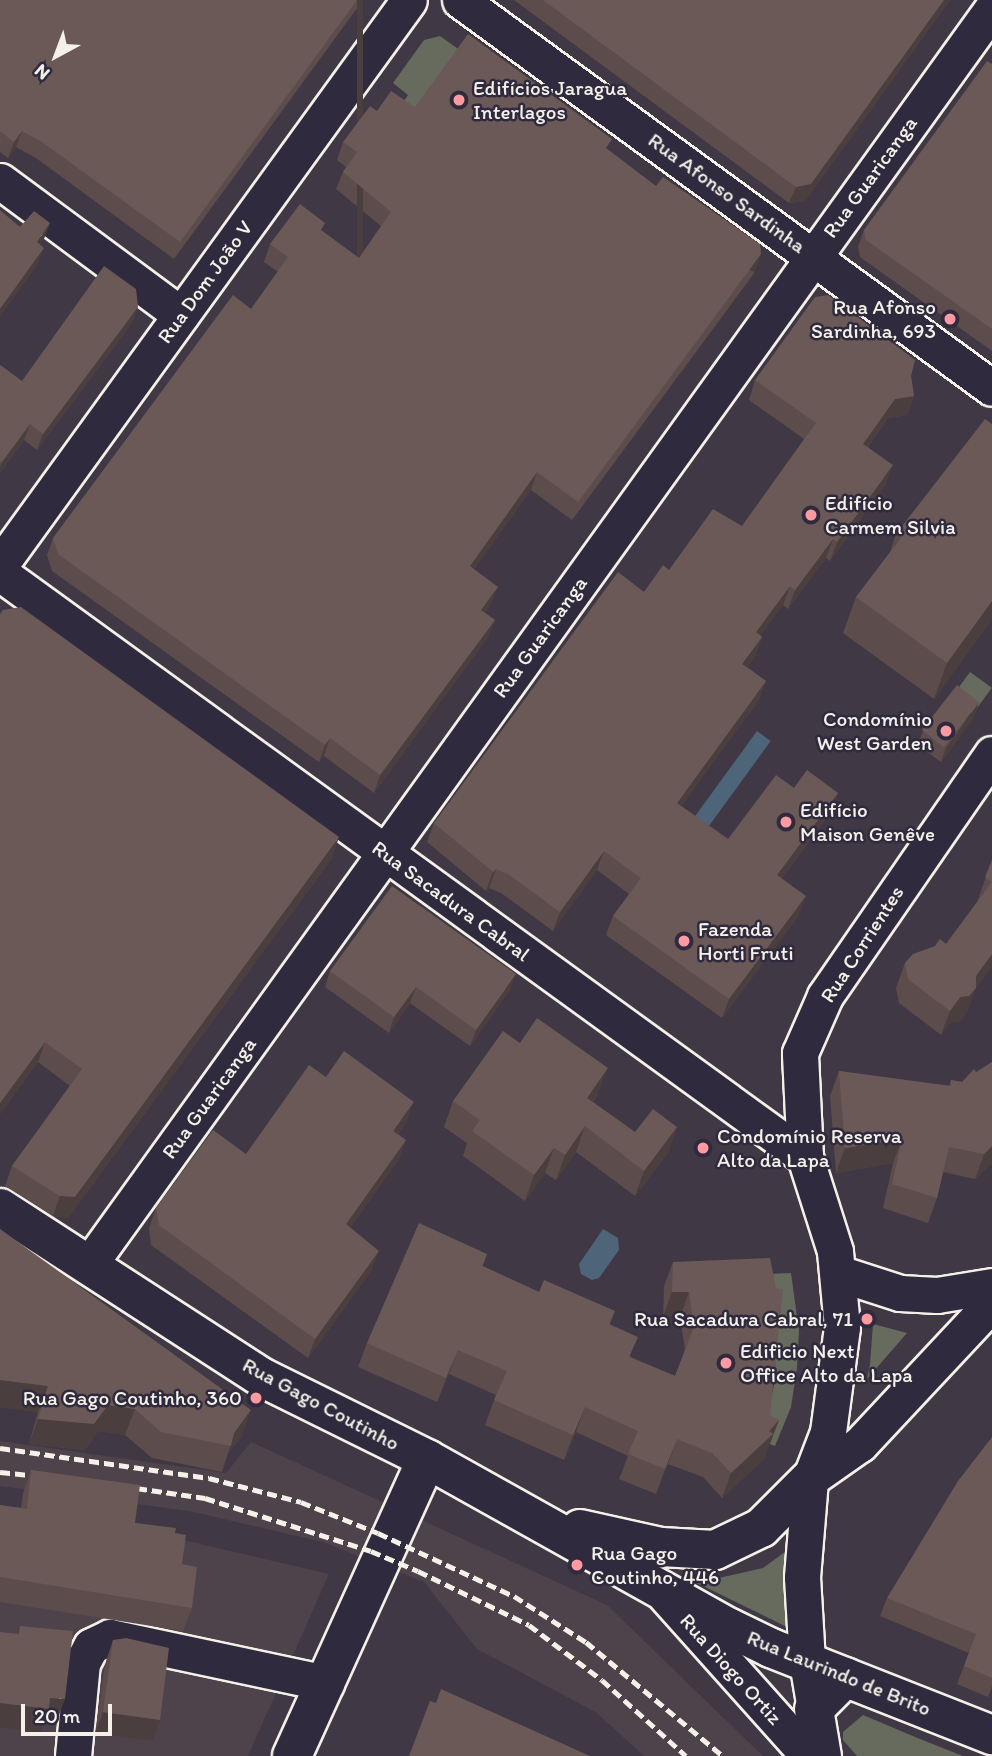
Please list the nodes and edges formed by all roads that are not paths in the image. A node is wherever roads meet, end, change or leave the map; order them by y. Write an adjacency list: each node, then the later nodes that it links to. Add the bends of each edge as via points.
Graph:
1 (409, 0): 6 (street, Rua Dom João V)
2 (460, 0): 5 (street, Rua Afonso Sardinha)
3 (992, 9): 5 (street, Rua Guaricanga)
4 (0, 181): 6 (street)
5 (813, 255): 7 (street, Rua Afonso Sardinha); 11 (street, Rua Guaricanga)
6 (181, 315): 8 (street, Rua Dom João V)
7 (992, 388)
8 (0, 565)
9 (0, 573): 11 (street, Rua Sacadura Cabral)
10 (992, 754): 12 (street, Rua Corrientes, via 825,996 800,1053)
11 (385, 853): 12 (street, Rua Sacadura Cabral); 14 (street, Rua Guaricanga)
12 (805, 1157): 15 (street)
13 (0, 1208): 14 (street, Rua Gago Coutinho)
14 (88, 1266): 18 (street, Rua Gago Coutinho, via 263,1378)
15 (838, 1273): 16 (street, via 900,1293 937,1295); 19 (street, Rua Diogo Ortiz, via 839,1373 828,1432)
16 (992, 1286)
17 (992, 1303): 19 (street, via 860,1444)
18 (427, 1459): 20 (street, Rua Gago Coutinho); 24 (street)
19 (810, 1479): 20 (street, via 761,1528 715,1550 661,1547); 22 (street, Rua Diogo Ortiz, via 802,1577)
20 (531, 1517): 21 (street, Rua Gago Coutinho)
21 (653, 1583): 22 (street, Rua Laurindo de Brito, via 771,1648); 29 (street, Rua Diogo Ortiz)
22 (806, 1650): 23 (street, Rua Laurindo de Brito); 25 (street, Rua Diogo Ortiz)
23 (846, 1677): 25 (street); 26 (street, Rua Laurindo de Brito)
24 (326, 1683): 27 (street, via 110,1637 91,1646 82,1663); 28 (street)
25 (814, 1709): 30 (street, Rua Diogo Ortiz)
26 (992, 1735)
27 (73, 1756)
28 (292, 1756)
29 (809, 1756)
30 (823, 1756)

